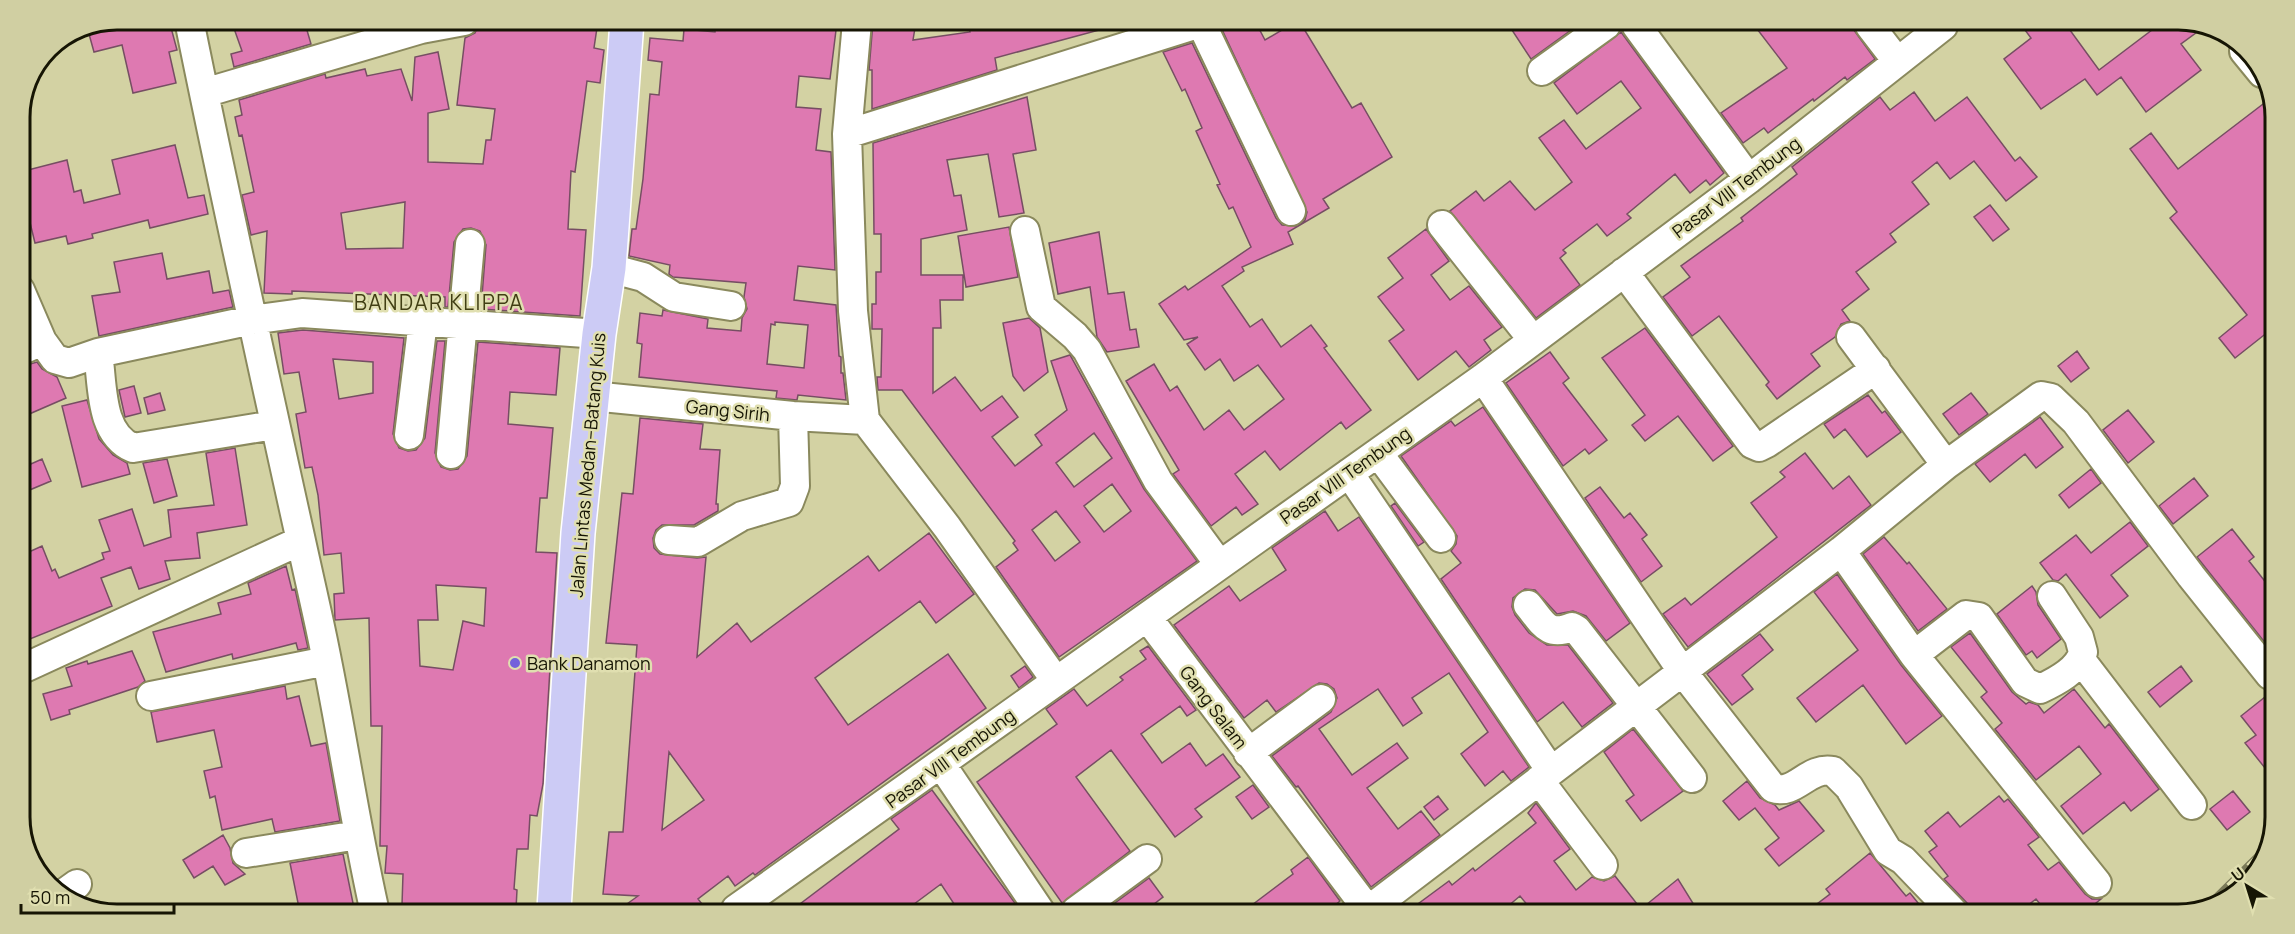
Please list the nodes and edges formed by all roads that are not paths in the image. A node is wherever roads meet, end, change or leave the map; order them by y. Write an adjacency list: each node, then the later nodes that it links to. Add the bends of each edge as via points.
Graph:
1 (191, 30): 13 (street)
2 (418, 30): 13 (street)
3 (626, 30): 20 (highway, Jalan Lintas Medan–Batang Kuis)
4 (856, 30): 14 (street)
5 (1179, 30): 14 (street)
6 (1204, 30): 16 (street)
7 (1599, 30): 12 (street)
8 (1640, 30): 15 (street)
9 (1873, 30): 11 (street)
10 (1938, 30): 11 (street, Pasar VIII Tembung)
11 (1897, 61): 15 (street, Pasar VIII Tembung)
12 (1542, 71)
13 (204, 93): 23 (street)
14 (847, 134): 35 (street, via 853,311)
15 (1749, 179): 21 (street, Pasar VIII Tembung)
16 (1291, 211)
17 (1442, 225): 28 (street)
18 (1025, 231): 46 (street, via 1041,307 1087,350 1158,481)
19 (470, 244): 25 (street)
20 (609, 268): 22 (street, via 643,277 674,297); 26 (highway, Jalan Lintas Medan–Batang Kuis)
21 (1624, 272): 28 (street, Pasar VIII Tembung); 31 (street, via 1752,444 1759,447)
22 (731, 306)
23 (252, 320): 24 (street, via 317,313); 30 (street); 36 (street)
24 (423, 321): 25 (street); 37 (street)
25 (462, 325): 26 (street); 39 (street)
26 (599, 334): 33 (highway, Jalan Lintas Medan–Batang Kuis)
27 (1851, 337): 31 (street)
28 (1533, 340): 32 (street, Pasar VIII Tembung)
29 (31, 346): 30 (street, via 62,363)
30 (98, 353): 36 (street, via 109,425 119,440 133,448)
31 (1876, 369): 40 (street)
32 (1483, 378): 38 (street, Pasar VIII Tembung); 55 (street)
33 (592, 396): 34 (street, Gang Sirih); 71 (highway, Jalan Lintas Medan–Batang Kuis, via 578,533)
34 (793, 416): 35 (street, Gang Sirih); 43 (street, via 795,486 789,502 742,516 698,542)
35 (865, 420): 56 (street)
36 (274, 425): 44 (street)
37 (409, 435)
38 (1378, 453): 41 (street, Pasar VIII Tembung); 42 (street)
39 (451, 454)
40 (1946, 465): 45 (street); 54 (street, via 2032,401 2041,396 2051,398 2076,422)
41 (1349, 473): 46 (street, Pasar VIII Tembung); 62 (street)
42 (1441, 538)
43 (669, 540)
44 (300, 541): 52 (street); 53 (street)
45 (1841, 551): 50 (street); 55 (street)
46 (1219, 564): 49 (street, Pasar VIII Tembung)
47 (2052, 596): 51 (street, via 2079,637)
48 (1528, 605): 59 (street, via 1551,630 1577,630)
49 (1147, 617): 56 (street, Pasar VIII Tembung); 60 (street, Gang Salam)
50 (1914, 655): 51 (street, via 1966,615 1972,615 1979,617 2031,687 2040,689 2054,683); 69 (street)
51 (2081, 660): 64 (street)
52 (327, 661): 57 (street); 65 (street)
53 (30, 665)
54 (2265, 669)
55 (1682, 671): 59 (street); 77 (street, via 1773,788 1780,791 1819,770 1833,771 1849,787 1888,851 1903,860)
56 (1056, 681): 61 (street, Pasar VIII Tembung)
57 (151, 696)
58 (1321, 699): 60 (street, Gang Salam)
59 (1636, 706): 62 (street); 63 (street)
60 (1248, 753): 75 (street)
61 (941, 764): 72 (street, Pasar VIII Tembung); 73 (street)
62 (1545, 775): 68 (street); 76 (street)
63 (1692, 778)
64 (2192, 805)
65 (357, 835): 66 (street); 70 (street)
66 (246, 853)
67 (1147, 859): 74 (street)
68 (1603, 864)
69 (2097, 883)
70 (373, 904)
71 (554, 904)
72 (743, 904)
73 (1036, 904)
74 (1086, 904)
75 (1375, 904)
76 (1383, 904)
77 (1945, 904)

